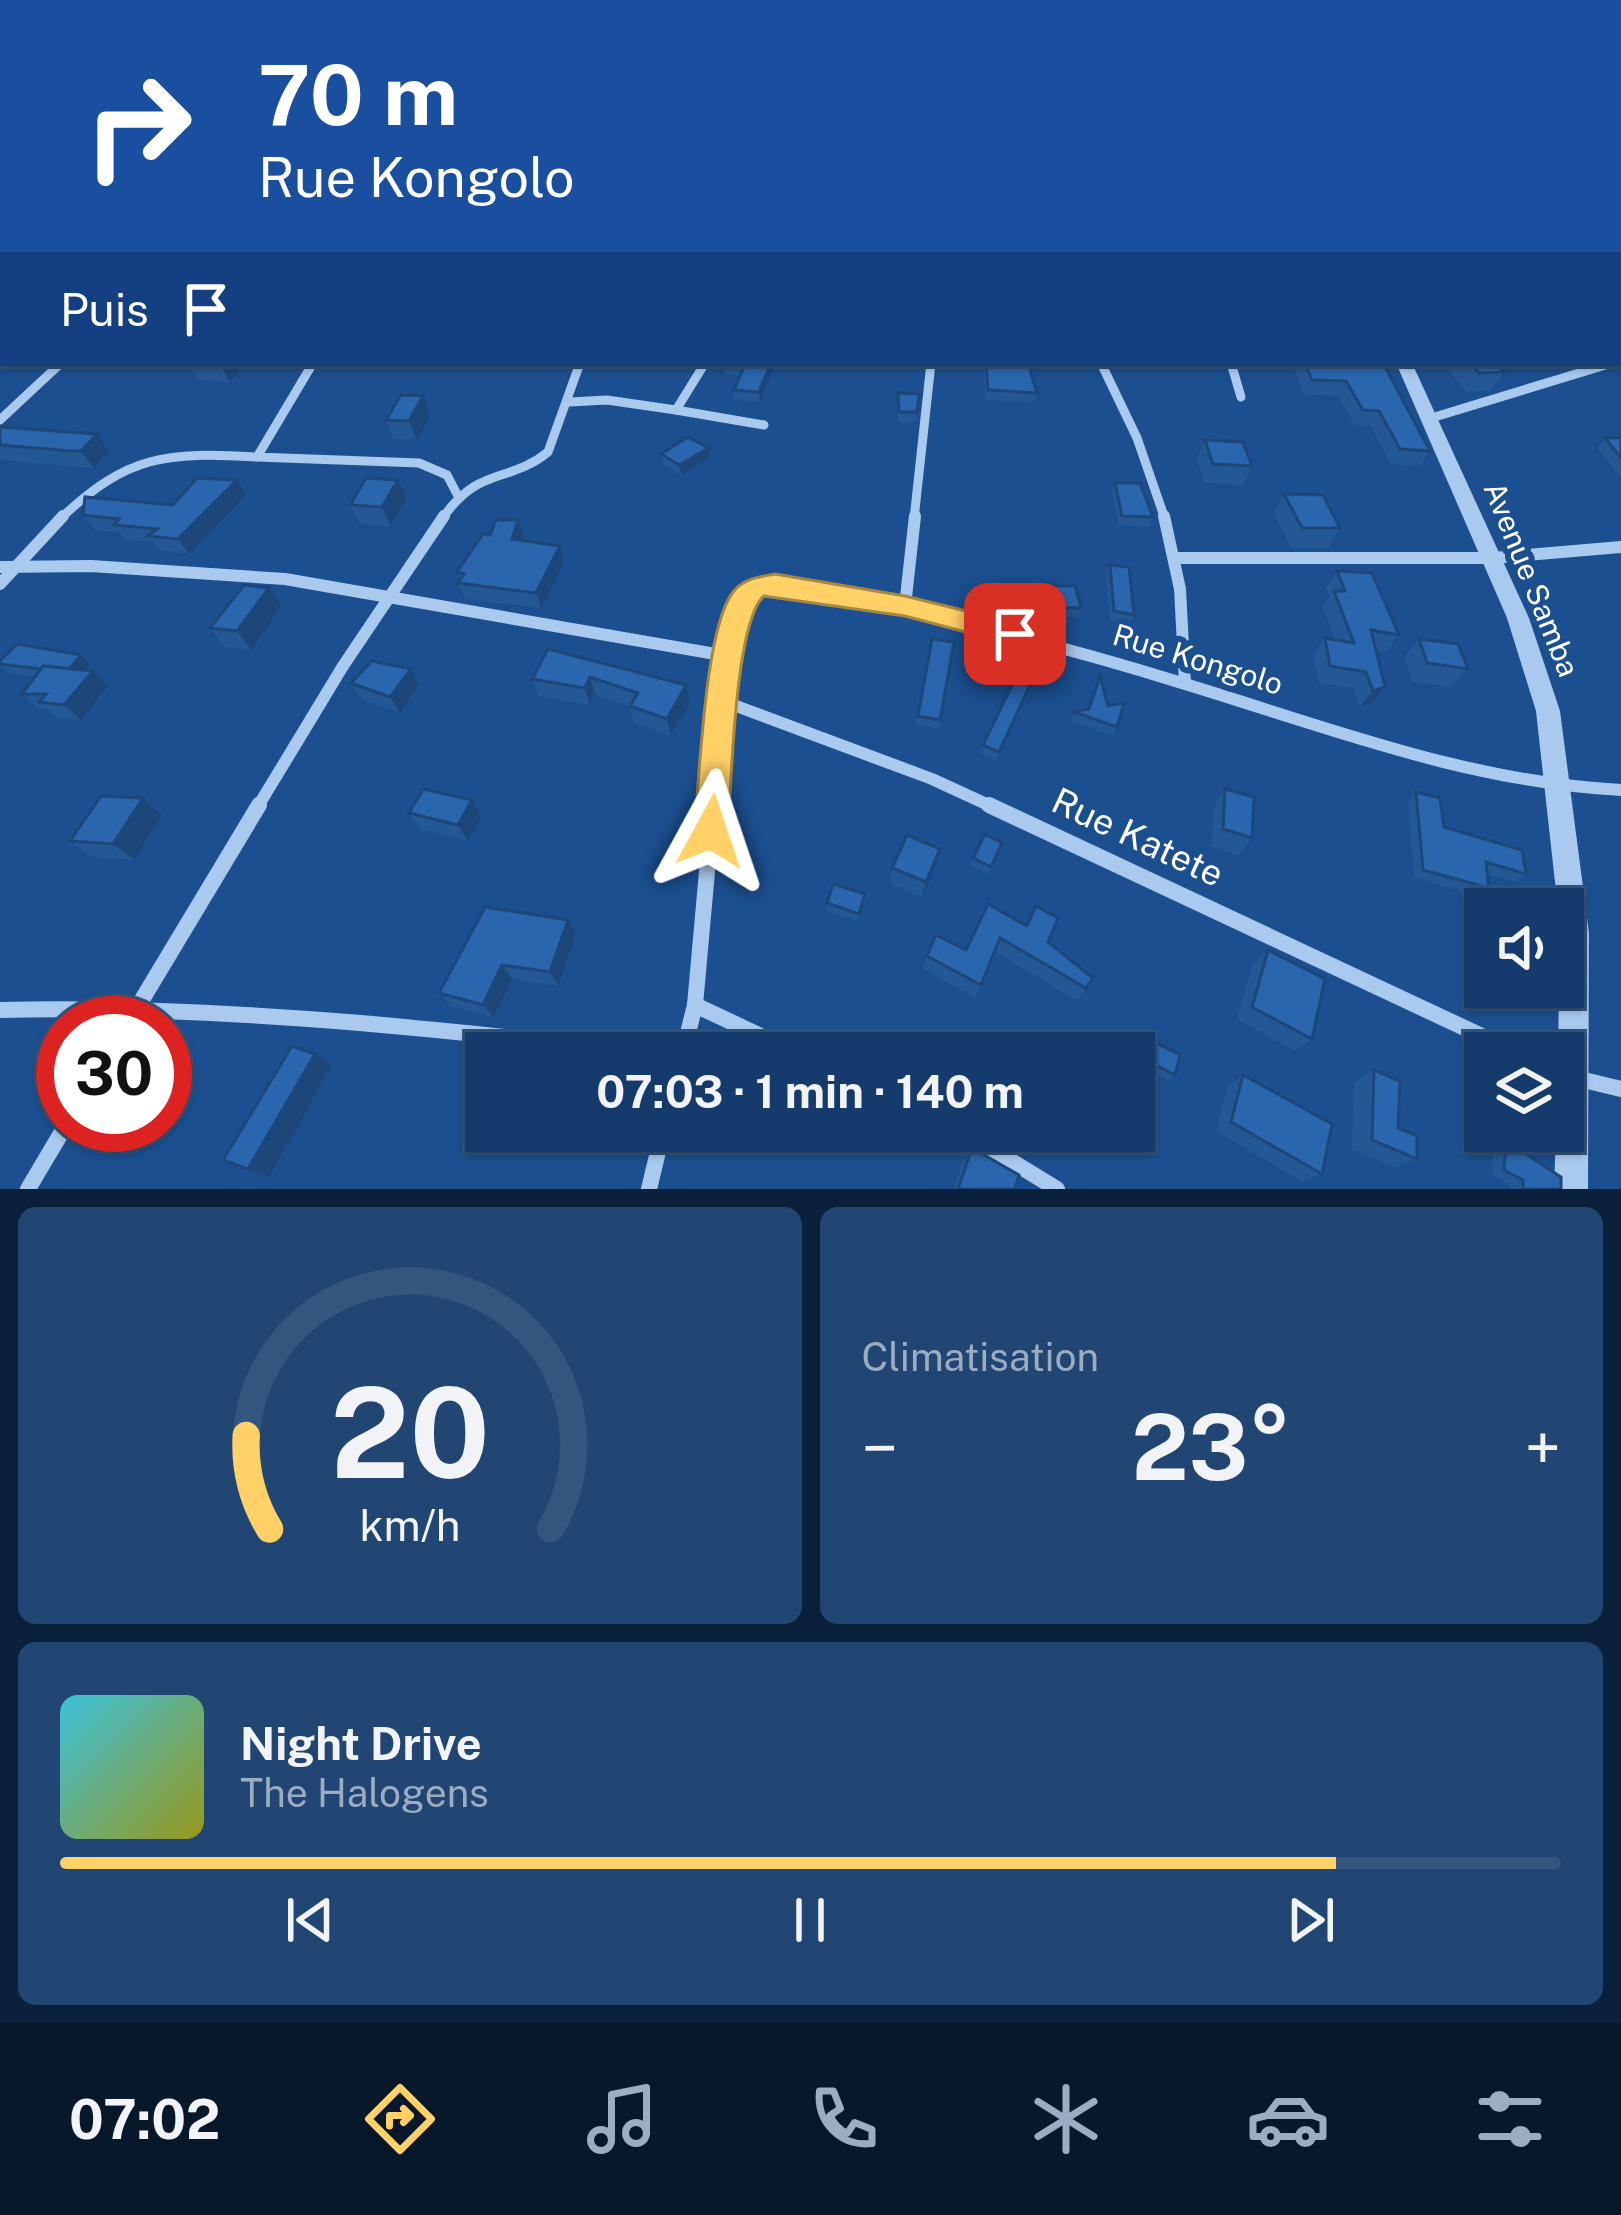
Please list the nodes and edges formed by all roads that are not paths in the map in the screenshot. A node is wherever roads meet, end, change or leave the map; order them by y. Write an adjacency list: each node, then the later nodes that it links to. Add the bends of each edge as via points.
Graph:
1 (58, 366): 14 (street)
2 (311, 366): 16 (street)
3 (579, 366): 11 (street)
4 (703, 366): 12 (street)
5 (931, 366): 25 (street)
6 (1102, 366): 19 (street, via 1136,436)
7 (1232, 366): 10 (street)
8 (1405, 366): 13 (street, Avenue Samba)
9 (1602, 366): 13 (street)
10 (1241, 397)
11 (570, 402): 12 (street); 17 (street, via 548,452)
12 (676, 410): 15 (street)
13 (1428, 419): 20 (street, Avenue Samba)
14 (0, 420)
15 (764, 425)
16 (257, 457): 17 (street, via 419,463 447,475); 22 (street, via 181,453 135,465 84,495)
17 (458, 496): 24 (street)
18 (1621, 547): 20 (street)
19 (1176, 558): 20 (street); 27 (street)
20 (1492, 558): 29 (street, Avenue Samba, via 1549,711)
21 (0, 567): 22 (street)
22 (16, 568): 23 (street); 24 (street, via 286,579)
23 (0, 584)
24 (389, 597): 26 (street); 31 (street)
25 (905, 606): 26 (street, Rue Kongolo, via 757,587 744,598); 27 (street, Rue Kongolo)
26 (728, 656): 28 (street)
27 (1185, 683): 29 (street, Rue Kongolo, via 1410,754)
28 (723, 700): 32 (street); 39 (street, Rue Katete, via 932,779)
29 (1558, 789): 30 (street, Rue Kongolo); 40 (street, Avenue Samba, via 1575,933)
30 (1621, 790)
31 (144, 996)
32 (695, 1005): 37 (street); 38 (street)
33 (0, 1010): 34 (street)
34 (36, 1011)
35 (192, 1018): 36 (street)
36 (465, 1032)
37 (688, 1032)
38 (752, 1032)
39 (1473, 1032)
40 (1571, 1032)
41 (1584, 1081): 42 (street)
42 (1621, 1089)
43 (50, 1152): 47 (street)
44 (659, 1152): 48 (street)
45 (997, 1152): 49 (street)
46 (1570, 1152): 50 (street, Avenue Samba)
47 (28, 1189)
48 (649, 1189)
49 (1058, 1189)
50 (1571, 1189)

